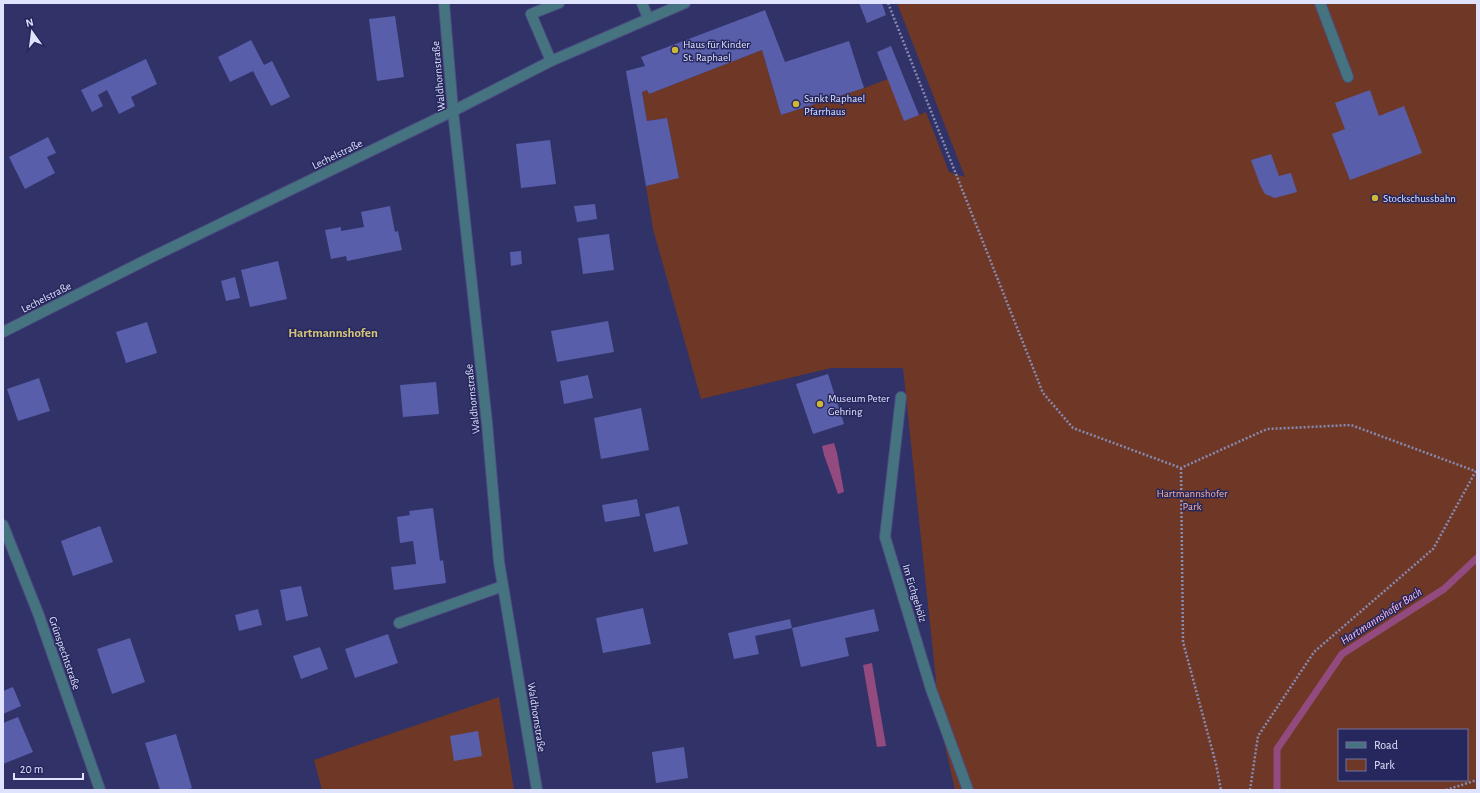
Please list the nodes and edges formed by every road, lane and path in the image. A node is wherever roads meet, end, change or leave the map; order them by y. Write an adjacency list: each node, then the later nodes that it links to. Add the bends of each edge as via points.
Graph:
1 (444, 3): 10 (street, Waldhornstraße)
2 (559, 3): 8 (street, via 531,14)
3 (642, 3): 7 (street)
4 (684, 3): 7 (street, Lechelstraße)
5 (888, 3): 13 (path, via 1043,394 1073,428)
6 (1320, 3): 9 (street)
7 (648, 18): 8 (street, Lechelstraße)
8 (550, 61): 10 (street, Lechelstraße)
9 (1348, 77)
10 (453, 111): 11 (street, Lechelstraße); 16 (street, Waldhornstraße)
11 (3, 332)
12 (901, 397): 21 (street, Im Eichgehölz, via 885,537 931,689)
13 (1181, 468): 14 (path, via 1267,429 1351,425); 22 (path, via 1183,642)
14 (1476, 470): 23 (path, via 1433,550 1314,652 1258,736)
15 (3, 525): 19 (street, Grünspechtstraße, via 38,613)
16 (503, 586): 17 (street); 20 (street, Waldhornstraße)
17 (399, 623)
18 (1477, 780): 24 (path)
19 (100, 790)
20 (537, 790)
21 (968, 790)
22 (1221, 790)
23 (1250, 790)
24 (1446, 790)

